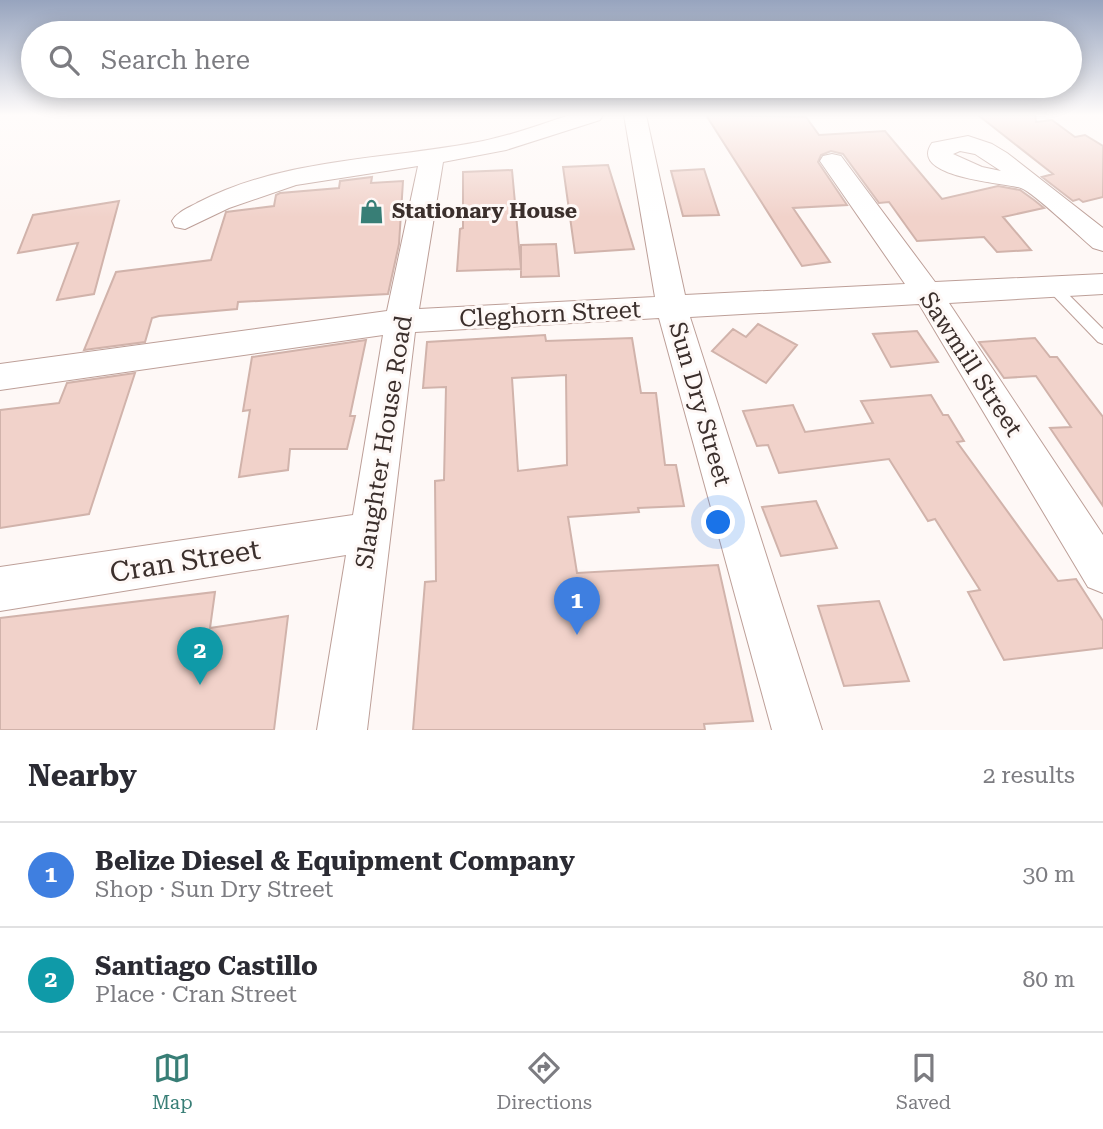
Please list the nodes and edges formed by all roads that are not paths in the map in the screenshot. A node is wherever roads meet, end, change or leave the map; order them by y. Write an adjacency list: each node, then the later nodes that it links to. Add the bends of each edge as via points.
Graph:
1 (477, 149): 3 (street)
2 (642, 149): 11 (street, Sun Dry Street)
3 (432, 155): 6 (street, via 294,178 208,206); 12 (street, Slaughter House Road)
4 (832, 161): 10 (street, Sawmill Street)
5 (1027, 181): 7 (street)
6 (185, 221)
7 (1103, 242)
8 (1103, 284): 9 (street, Cleghorn Street)
9 (1054, 288): 10 (street, Cleghorn Street); 13 (lane)
10 (928, 294): 11 (street, Cleghorn Street); 16 (street, Sawmill Street)
11 (672, 308): 12 (street, Cleghorn Street); 19 (street, Sun Dry Street)
12 (401, 321): 14 (street, Cleghorn Street); 15 (street, Slaughter House Road)
13 (1103, 338)
14 (0, 377)
15 (369, 532): 17 (street, Cran Street); 18 (street, Slaughter House Road)
16 (1103, 572)
17 (0, 590)
18 (342, 730)
19 (797, 730)

